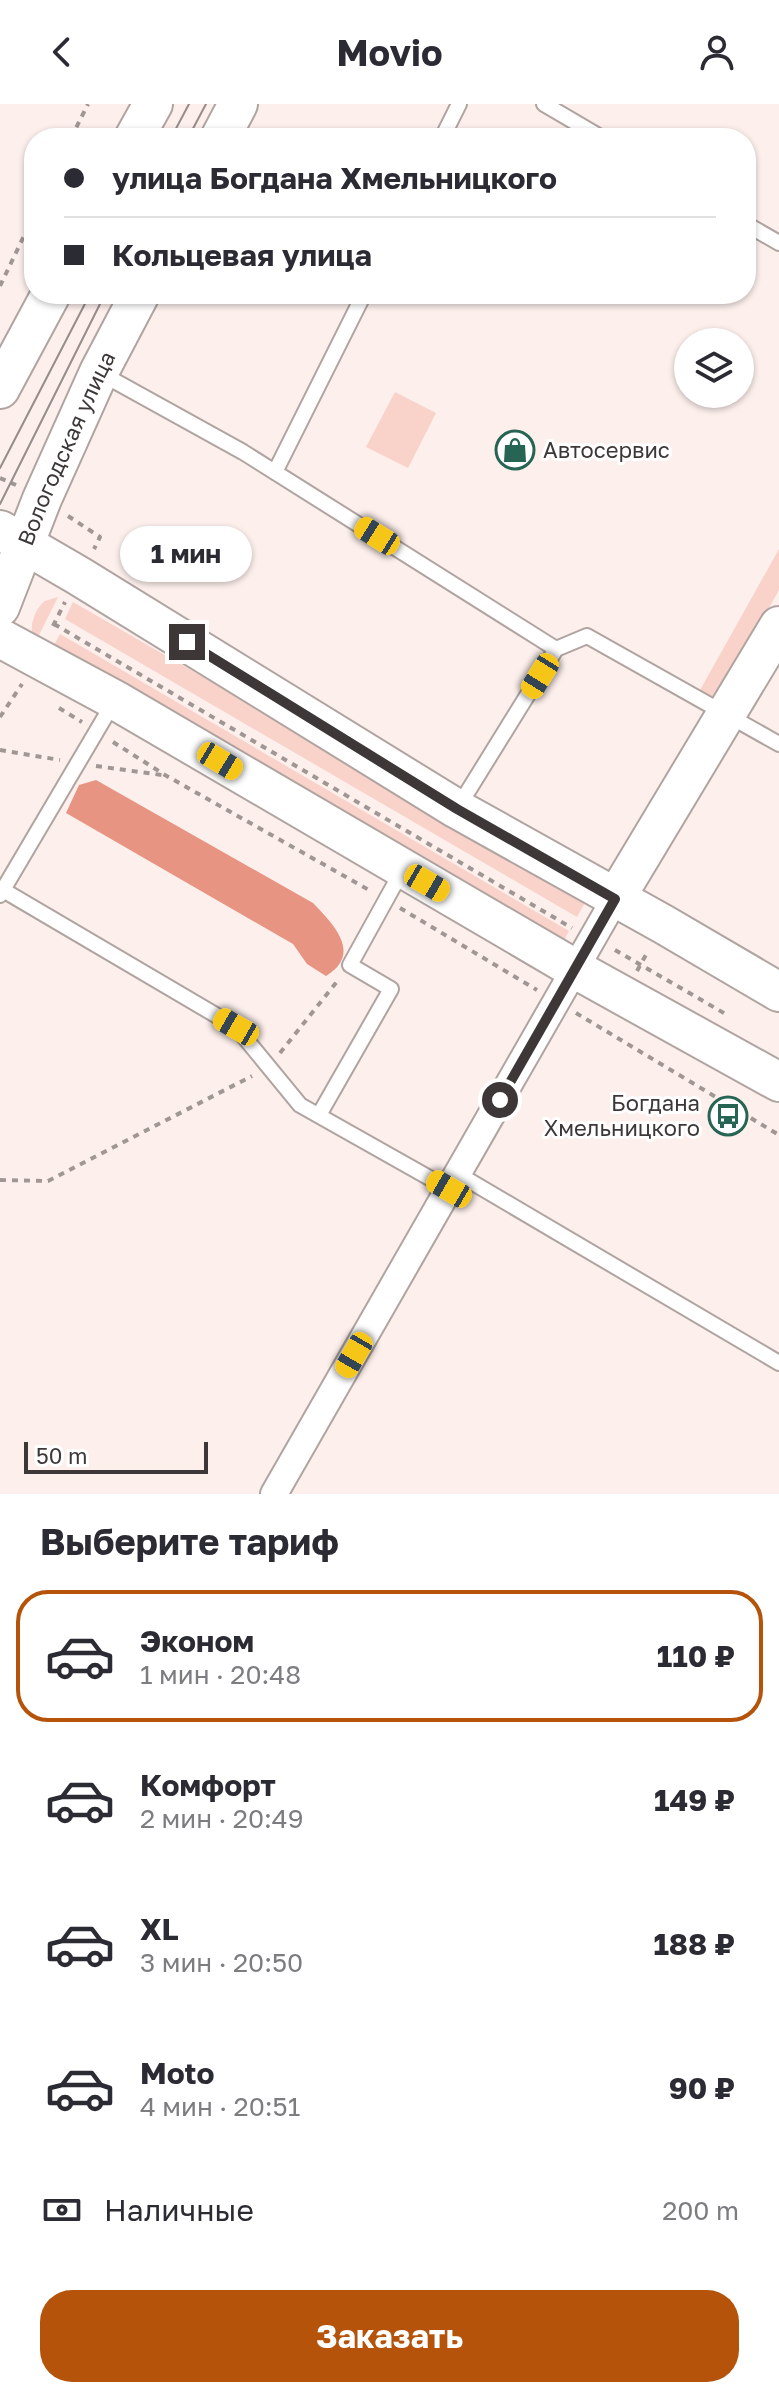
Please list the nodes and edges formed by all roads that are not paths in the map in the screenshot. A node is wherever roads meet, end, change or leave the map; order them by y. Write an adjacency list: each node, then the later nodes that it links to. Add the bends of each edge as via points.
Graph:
1 (153, 104): 5 (main road)
2 (238, 104): 6 (main road)
3 (459, 104): 7 (lane)
4 (544, 104): 8 (lane)
5 (140, 128)
6 (225, 128)
7 (447, 128)
8 (585, 128)
9 (756, 230): 10 (lane)
10 (779, 243)
11 (46, 304): 15 (main road)
12 (135, 304): 14 (main road, Вологодская улица)
13 (359, 304): 16 (lane)
14 (99, 372): 16 (lane); 17 (main road, Вологодская улица, via 42,499)
15 (0, 389)
16 (275, 472): 21 (lane)
17 (12, 537): 18 (main road, Вологодская улица); 25 (main road)
18 (0, 607)
19 (779, 626): 23 (main road)
20 (0, 638): 22 (main road, via 46,640)
21 (556, 649): 23 (lane, via 587,636); 25 (lane)
22 (115, 700): 26 (main road); 27 (lane)
23 (726, 716): 24 (lane); 28 (main road)
24 (779, 744)
25 (457, 809): 28 (main road)
26 (403, 868): 29 (main road); 32 (lane, via 350,965 391,989)
27 (1, 892): 32 (lane, via 236,1027 300,1105)
28 (615, 899): 29 (street); 30 (main road)
29 (584, 954): 31 (main road, via 633,979); 33 (street)
30 (779, 992)
31 (779, 1082)
32 (319, 1115): 33 (lane)
33 (453, 1181): 34 (lane); 35 (street)
34 (779, 1363)
35 (274, 1494)

